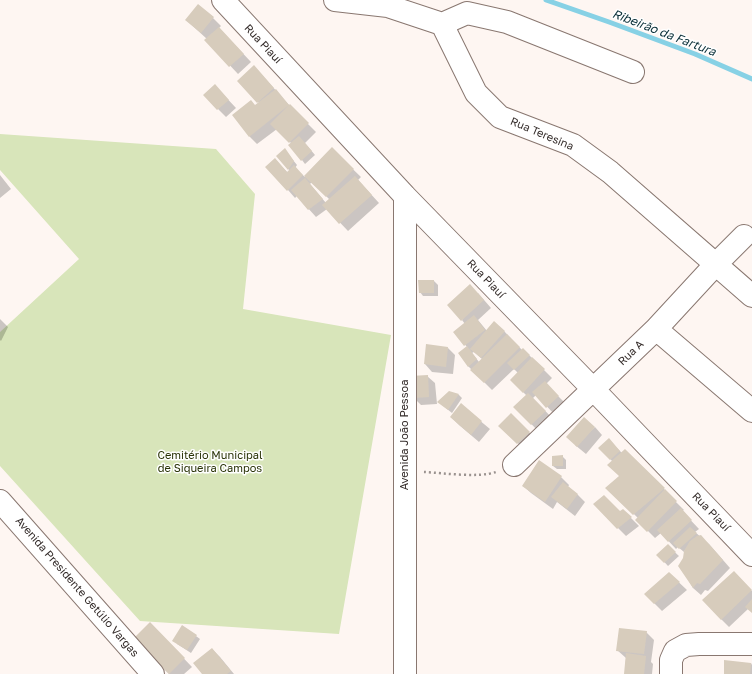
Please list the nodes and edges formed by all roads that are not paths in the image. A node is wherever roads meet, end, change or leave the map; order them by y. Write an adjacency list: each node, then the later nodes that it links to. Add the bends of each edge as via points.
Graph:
1 (223, 0): 5 (street, Rua Piauí)
2 (335, 0): 3 (street, via 388,6)
3 (442, 24): 4 (street, via 467,13 507,22); 7 (street, Rua Teresina, via 476,93 500,116 573,145 610,172)
4 (633, 72)
5 (405, 196): 10 (street, Rua Piauí); 17 (street, Avenida João Pessoa)
6 (744, 236): 7 (street, Rua A)
7 (716, 264): 8 (street, Rua Teresina); 9 (street, Rua A)
8 (752, 296)
9 (656, 329): 10 (street, Rua A); 11 (street)
10 (594, 389): 12 (street, Rua A); 14 (street, Rua Piauí)
11 (752, 411)
12 (514, 465)
13 (0, 501): 16 (street, Avenida Presidente Getúlio Vargas)
14 (752, 555)
15 (752, 644): 18 (street, via 686,645 675,651 671,660)
16 (153, 674)
17 (405, 674)
18 (671, 674)

